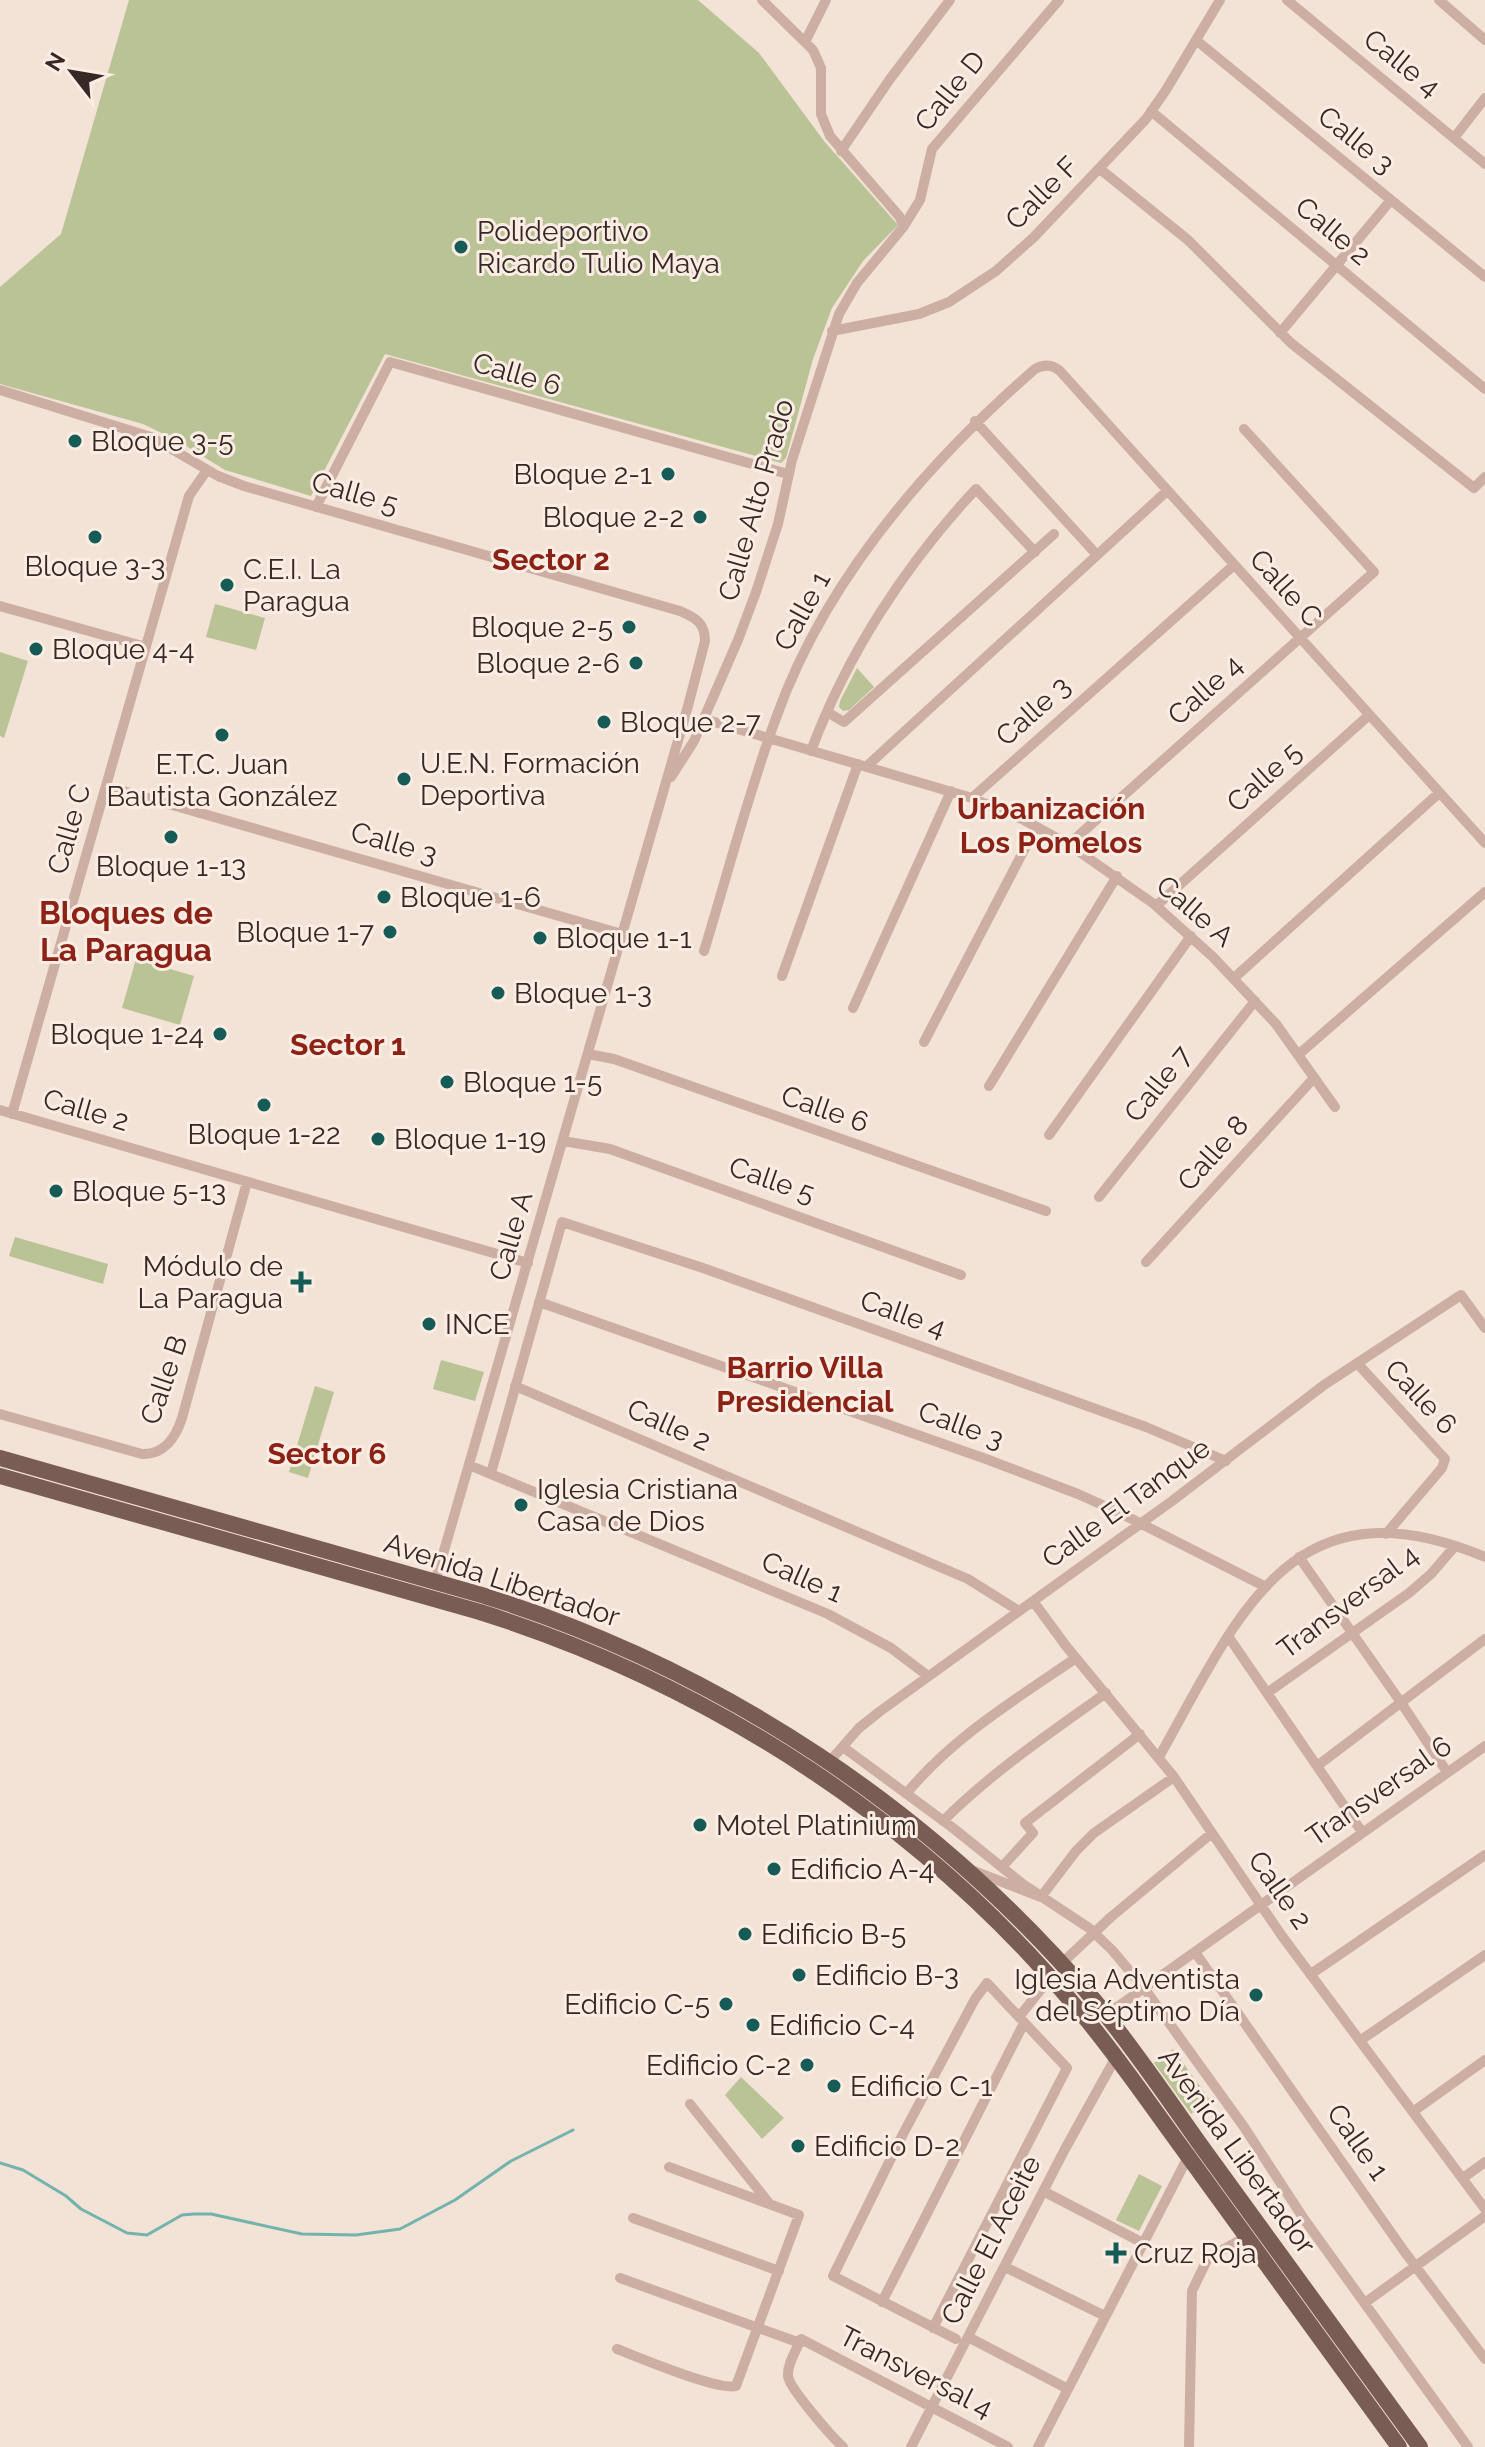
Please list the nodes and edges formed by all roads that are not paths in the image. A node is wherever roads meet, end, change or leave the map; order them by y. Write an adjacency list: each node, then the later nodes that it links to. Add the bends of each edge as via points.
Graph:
1 (762, 0): 10 (street)
2 (826, 0): 10 (street)
3 (950, 0): 14 (street)
4 (1059, 0): 18 (street, Calle D, via 932,149 920,200)
5 (1220, 0): 8 (street, Calle F)
6 (1287, 0): 13 (street, Calle 4)
7 (1439, 0): 9 (street)
8 (1196, 40): 12 (street, Calle F); 17 (street, Calle 3)
9 (1485, 40)
10 (805, 42): 14 (street, via 821,68 824,124)
11 (1485, 98): 13 (street)
12 (1151, 111): 16 (street, Calle F); 19 (street, Calle 2)
13 (1454, 138): 15 (street, Calle 4)
14 (841, 151): 18 (street, via 899,216)
15 (1485, 164)
16 (1100, 169): 21 (street, Calle F, via 1034,237 974,287 919,314); 22 (street, via 1188,240)
17 (1391, 200): 19 (street); 20 (street, Calle 3)
18 (902, 230): 21 (street, Calle Alto Prado, via 857,283)
19 (1337, 265): 22 (street); 24 (street, Calle 2)
20 (1485, 277)
21 (832, 331): 29 (street, Calle Alto Prado)
22 (1280, 333): 30 (street, via 1474,488)
23 (1051, 365): 26 (street, Calle 1, via 1035,369); 31 (street, Calle C)
24 (1485, 389)
25 (0, 390): 28 (street, Calle 5, via 140,433)
26 (975, 421): 35 (street); 44 (street, Calle 1, via 908,496 852,572 804,655)
27 (1244, 429): 39 (street, Calle 4, via 1374,572)
28 (207, 470): 32 (street, Calle 5); 40 (street, Calle C, via 189,496)
29 (788, 474): 32 (street, Calle 6, via 390,362); 43 (street, Calle Alto Prado, via 756,592)
30 (1485, 477)
31 (1167, 491): 35 (street); 36 (street, Calle C)
32 (316, 507): 38 (street, Calle 5, via 680,611)
33 (1054, 534): 34 (street)
34 (1035, 552): 41 (street, via 844,722); 41 (street, via 976,489 901,581)
35 (1097, 555): 46 (street)
36 (1234, 565): 39 (street, Calle C); 51 (street, Calle 3)
37 (0, 606): 40 (street)
38 (703, 625): 47 (street, Calle A, via 705,641)
39 (1299, 639): 42 (street, Calle C); 54 (street, Calle 4)
40 (146, 647): 48 (street, Calle C)
41 (827, 712): 45 (street)
42 (1368, 716): 50 (street, Calle C); 57 (street, Calle 5)
43 (704, 719): 44 (street, Calle A); 47 (street, Calle Alto Prado)
44 (769, 738): 45 (street, Calle A); 60 (street, Calle 1)
45 (811, 751): 46 (street, Calle A)
46 (862, 765): 49 (street, Calle A); 61 (street)
47 (665, 785): 58 (street, Calle A)
48 (106, 786): 58 (street, Calle 3); 72 (street, Calle C)
49 (951, 791): 51 (street, Calle A); 64 (street)
50 (1439, 793): 53 (street, Calle C); 62 (street)
51 (972, 798): 52 (street, Calle A)
52 (1036, 827): 54 (street, Calle A); 65 (street)
53 (1485, 843)
54 (1068, 845): 55 (street, Calle A)
55 (1117, 876): 57 (street, Calle A); 69 (street)
56 (1485, 892): 67 (street)
57 (1156, 906): 59 (street, Calle A)
58 (622, 934): 66 (street, Calle A)
59 (1191, 936): 62 (street, Calle A); 73 (street)
60 (704, 951)
61 (782, 976)
62 (1234, 978): 63 (street, Calle A)
63 (1255, 1001): 67 (street, Calle A); 76 (street, Calle 7)
64 (853, 1008)
65 (924, 1042)
66 (588, 1054): 74 (street, Calle A); 77 (street, Calle 6)
67 (1298, 1055): 68 (street, Calle A)
68 (1314, 1078): 70 (street, Calle A); 80 (street, Calle 8)
69 (989, 1086)
70 (1335, 1107)
71 (0, 1110): 72 (street, Calle 2)
72 (12, 1114): 75 (street, Calle 2)
73 (1049, 1135)
74 (563, 1141): 78 (street, Calle A); 81 (street, Calle 5, via 651,1163)
75 (247, 1182): 78 (street, Calle 2); 88 (street, Calle B, via 180,1425 170,1442 147,1455)
76 (1099, 1197)
77 (1046, 1211)
78 (530, 1258): 79 (street, Calle 2); 83 (street, Calle A)
79 (551, 1259): 82 (street); 90 (street, Calle 4, via 562,1222 1146,1427)
80 (1146, 1262)
81 (961, 1275)
82 (539, 1302): 85 (street); 94 (street, Calle 3, via 986,1459)
83 (509, 1328): 85 (street); 91 (street, Calle A)
84 (1485, 1328): 86 (street, Calle El Tanque, via 1461,1295)
85 (530, 1334): 87 (street)
86 (1357, 1363): 90 (street, Calle El Tanque); 95 (street, Calle 6, via 1445,1459)
87 (515, 1386): 92 (street); 103 (street, Calle 2, via 968,1579)
88 (0, 1414)
89 (0, 1458): 99 (main road, Avenida Libertador)
90 (1226, 1461): 94 (street, Calle El Tanque)
91 (469, 1465): 92 (street, Calle 1); 99 (street, Calle A)
92 (491, 1473): 108 (street, Calle 1, via 828,1614 891,1648)
93 (0, 1476): 101 (main road, Avenida Libertador)
94 (1141, 1524): 100 (street, Calle 3); 102 (street, Calle El Tanque)
95 (1386, 1534): 96 (street); 97 (street, via 1339,1538)
96 (1455, 1546): 98 (street); 104 (street, Transversal 4, via 1421,1583)
97 (1299, 1557): 100 (street); 104 (street)
98 (1485, 1557)
99 (435, 1582): 101 (main road); 116 (main road, Avenida Libertador, via 543,1615 632,1651 746,1709)
100 (1266, 1587): 105 (street)
101 (431, 1598): 134 (main road, Avenida Libertador, via 596,1655 707,1707 776,1747 933,1862)
102 (1033, 1601): 103 (street, Calle El Tanque); 107 (street, Calle 2)
103 (1019, 1611): 108 (street, Calle El Tanque)
104 (1352, 1632): 110 (street, Transversal 4); 111 (street)
105 (1228, 1636): 110 (street); 115 (street)
106 (1485, 1639): 111 (street)
107 (1076, 1658): 109 (street, Calle 2); 120 (street, via 974,1728 933,1762)
108 (928, 1676): 114 (street, Calle El Tanque, via 869,1720)
109 (1106, 1693): 112 (street, Calle 2); 121 (street, via 963,1800)
110 (1267, 1693): 117 (street)
111 (1402, 1704): 117 (street); 118 (street)
112 (1140, 1734): 115 (street, Calle 2); 125 (street, via 1025,1823 1033,1833)
113 (1485, 1746): 118 (street, Transversal 6)
114 (843, 1747): 116 (street, Calle El Tanque); 120 (street, Avenida Libertador)
115 (1159, 1757): 119 (street, Calle 2)
116 (830, 1761): 126 (main road, Avenida Libertador)
117 (1317, 1766): 122 (street)
118 (1447, 1772): 122 (street, Transversal 6)
119 (1174, 1777): 123 (street, Calle 2); 127 (street, via 1094,1833)
120 (906, 1794): 121 (street, Avenida Libertador)
121 (943, 1821): 125 (street, Avenida Libertador)
122 (1362, 1832): 128 (street, Transversal 6)
123 (1212, 1833): 128 (street, Calle 2); 129 (street)
124 (1485, 1855): 133 (street)
125 (1002, 1867): 127 (street, Avenida Libertador)
126 (968, 1869): 127 (street); 132 (main road, Avenida Libertador)
127 (1041, 1897): 129 (street, Avenida Libertador)
128 (1260, 1904): 130 (street, Transversal 6); 133 (street, Calle 2)
129 (1094, 1932): 132 (street); 135 (street, Avenida Libertador)
130 (1195, 1952): 135 (street, Transversal 6); 154 (street, Calle 1)
131 (1485, 1955): 138 (street)
132 (1061, 1964): 134 (main road); 136 (main road, Avenida Libertador)
133 (1311, 1974): 138 (street, Calle 2)
134 (1050, 1978): 137 (street); 139 (main road, Avenida Libertador)
135 (1144, 1988): 136 (street, Transversal 6); 159 (street, Avenida Libertador)
136 (1106, 2015): 176 (main road, Avenida Libertador)
137 (1022, 2020): 158 (street); 158 (street, via 987,1983 903,2134 833,2276); 162 (street, via 1067,2068)
138 (1361, 2040): 142 (street, Calle 2)
139 (1116, 2057): 143 (main road, Avenida Libertador); 147 (street, Calle El Aceite)
140 (1485, 2060): 142 (street)
141 (690, 2104): 148 (street)
142 (1414, 2111): 146 (street, Calle 2)
143 (1188, 2157): 152 (main road, Avenida Libertador); 153 (street)
144 (1485, 2162): 146 (street)
145 (669, 2167): 148 (street)
146 (1463, 2178): 149 (street, Calle 2)
147 (1043, 2191): 153 (street); 155 (street, Calle El Aceite)
148 (770, 2205): 156 (street, via 799,2215)
149 (1485, 2209)
150 (1485, 2216): 154 (street)
151 (633, 2218): 156 (street)
152 (1246, 2237): 174 (street, via 1213,2253 1194,2283 1189,2303); 175 (main road, Avenida Libertador)
153 (1143, 2243): 160 (street)
154 (1415, 2266): 159 (street); 167 (street, Calle 1)
155 (1005, 2267): 160 (street); 163 (street, Calle El Aceite)
156 (779, 2271): 161 (street)
157 (620, 2278): 161 (street, Transversal 4)
158 (882, 2302): 162 (street)
159 (1366, 2302): 177 (street, Avenida Libertador)
160 (1105, 2316): 168 (street)
161 (758, 2328): 165 (street, Transversal 4); 166 (street, via 738,2382 730,2388)
162 (933, 2328): 164 (street)
163 (968, 2337): 168 (street); 169 (street, Calle El Aceite)
164 (956, 2339)
165 (800, 2341): 169 (street, Transversal 4); 170 (street, via 788,2371 790,2383)
166 (617, 2349)
167 (1485, 2359)
168 (1068, 2389): 173 (street)
169 (932, 2407): 171 (street, Calle El Aceite); 172 (street, Transversal 4)
170 (843, 2447)
171 (911, 2447)
172 (1008, 2447)
173 (1038, 2447)
174 (1189, 2447)
175 (1399, 2447)
176 (1420, 2447)
177 (1468, 2447)

